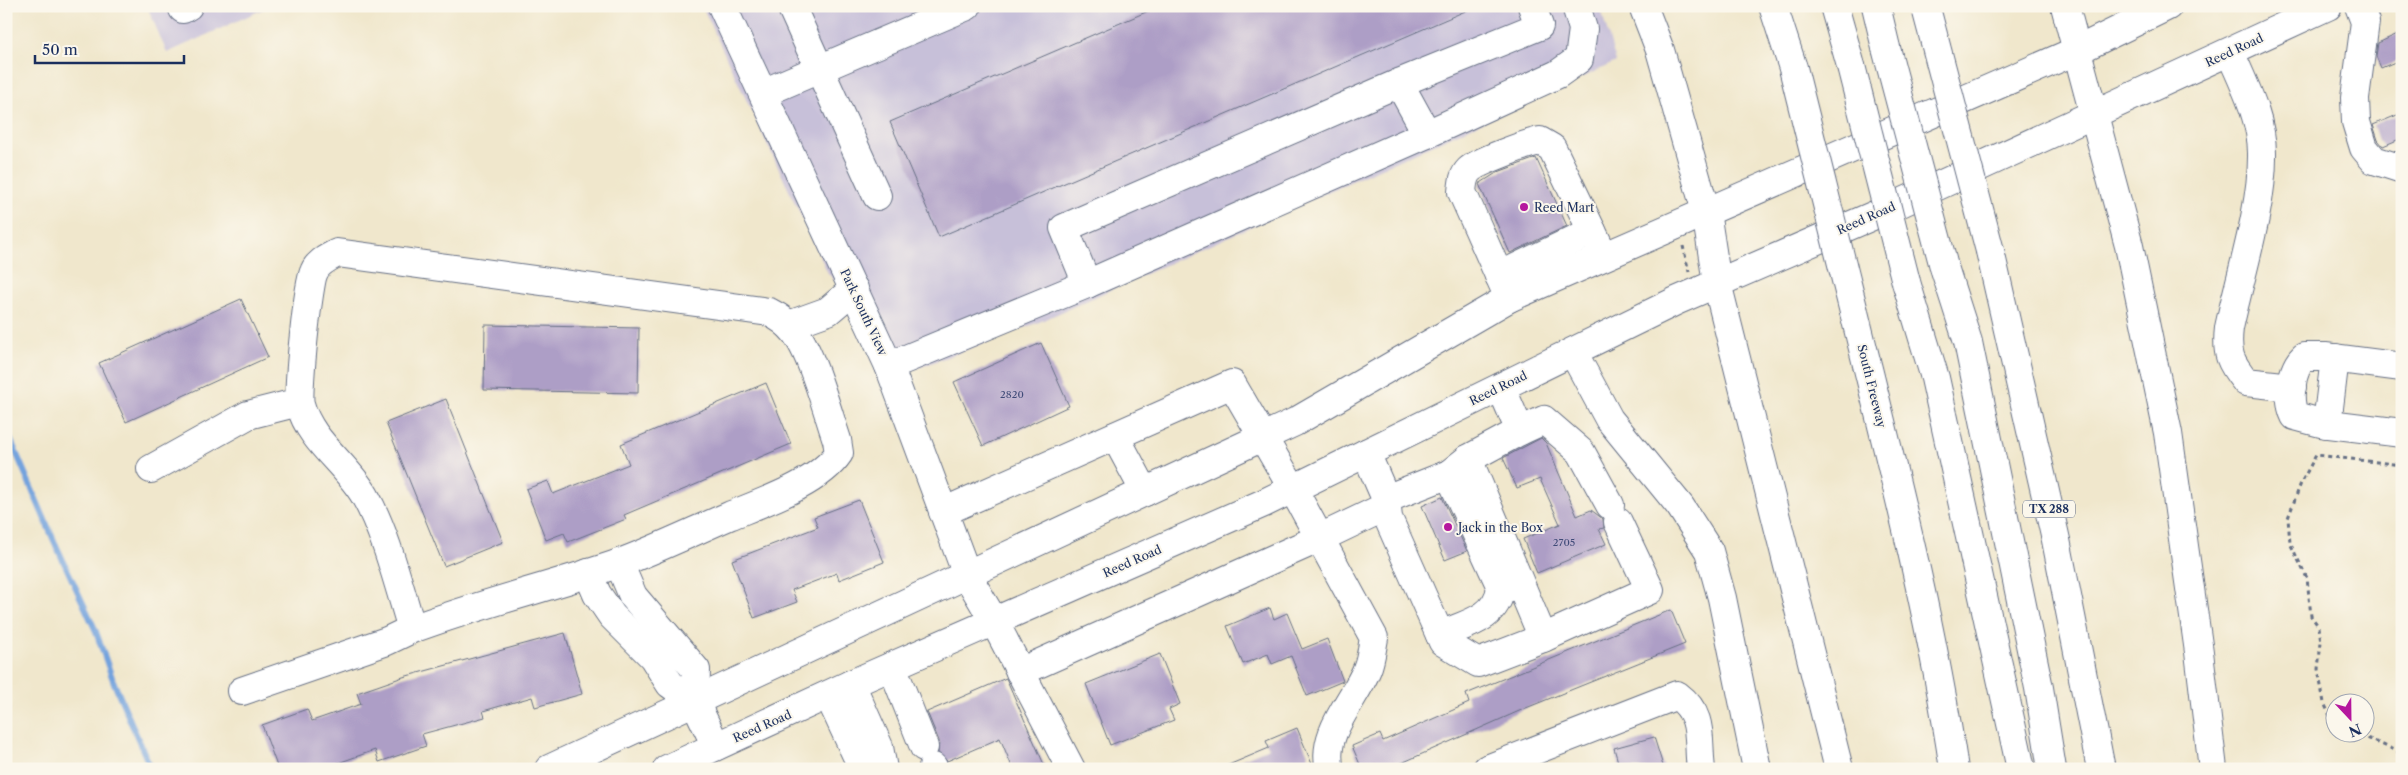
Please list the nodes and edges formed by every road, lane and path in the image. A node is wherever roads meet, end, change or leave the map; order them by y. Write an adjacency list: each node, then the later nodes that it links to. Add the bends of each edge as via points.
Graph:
1 (182, 6): 2 (main road, via 183,9)
2 (188, 6)
3 (722, 6): 21 (main road, Park South View)
4 (791, 6): 19 (main road)
5 (967, 6): 19 (main road)
6 (1532, 6): 20 (main road, via 1538,26)
7 (1576, 6): 23 (main road, via 1583,29 1579,59 1558,74)
8 (1643, 6): 26 (main road, via 1660,50)
9 (1773, 6): 84 (main road, South Freeway, bridge, via 1792,68 1910,543 1948,723)
10 (1834, 6): 85 (main road, bridge, via 1906,282 1935,378)
11 (1876, 6): 86 (main road, bridge, via 1944,267 1968,342 2039,688)
12 (2065, 6): 17 (main road)
13 (2168, 6): 17 (main road)
14 (2328, 6): 18 (main road, Reed Road)
15 (2359, 6): 24 (main road, via 2366,22 2355,98 2356,122 2364,148 2374,160)
16 (1926, 9): 87 (main road, TX 288, bridge, via 1990,250 2056,540)
17 (2078, 50): 22 (main road); 26 (main road)
18 (2230, 52): 22 (main road, Reed Road); 41 (main road, via 2255,113 2262,152 2258,200 2226,348 2233,366 2246,382)
19 (819, 68): 21 (main road); 25 (main road)
20 (1399, 83): 23 (main road); 32 (main road, via 1064,228)
21 (764, 93): 34 (main road, Park South View)
22 (2093, 116): 31 (main road, Reed Road); 88 (main road, via 2129,246 2168,433)
23 (1427, 134): 32 (main road)
24 (2402, 170)
25 (877, 196)
26 (1706, 212): 29 (main road); 31 (main road)
27 (1592, 231): 29 (main road); 33 (main road); 33 (main road, via 1552,148 1540,141 1528,143 1470,169 1463,178 1462,192)
28 (1683, 245): 30 (path)
29 (1604, 256): 33 (main road)
30 (1690, 273)
31 (1717, 283): 36 (main road, Reed Road); 83 (main road)
32 (1087, 284): 38 (main road)
33 (1504, 287): 47 (main road, via 1295,422)
34 (854, 289): 35 (main road, via 828,311); 38 (main road, Park South View)
35 (789, 325): 42 (main road, via 769,312 337,253 314,271 308,294); 57 (main road, via 804,347 839,453 831,464 816,474 765,501)
36 (1573, 352): 40 (main road, Reed Road); 82 (main road, via 1610,419 1680,506 1709,551 1722,598)
37 (2335, 358): 39 (main road); 41 (main road, via 2304,357 2297,363); 43 (main road)
38 (889, 366): 55 (main road, Park South View)
39 (2402, 367)
40 (1501, 387): 44 (main road); 48 (main road, Reed Road)
41 (2292, 387): 43 (main road, via 2290,407 2295,416)
42 (299, 402): 51 (main road, via 248,415); 61 (main road, via 310,429 365,496 384,541)
43 (2327, 424): 45 (main road)
44 (1520, 430): 50 (main road); 63 (main road, via 1544,420 1581,452 1650,590)
45 (2402, 433)
46 (1115, 436): 47 (main road, via 1232,384); 53 (main road); 55 (main road)
47 (1262, 437): 52 (main road); 53 (main road)
48 (1366, 453): 52 (main road, Reed Road); 54 (main road)
49 (2402, 465): 69 (path, via 2316,455 2288,518 2290,543 2307,578 2311,616 2319,627 2318,669)
50 (1458, 466): 54 (main road); 62 (main road, via 1486,557 1502,587 1500,600 1492,611); 63 (main road)
51 (151, 469)
52 (1293, 489): 56 (main road); 60 (main road, Reed Road)
53 (1145, 492): 59 (main road)
54 (1386, 502): 56 (main road); 62 (main road, via 1388,518)
55 (943, 512): 59 (main road, Park South View)
56 (1320, 538): 65 (main road); 79 (main road, via 1374,638 1368,668 1337,724 1327,753)
57 (618, 563): 58 (main road); 68 (main road, via 633,596 696,670)
58 (588, 573): 61 (main road); 68 (main road, via 612,616 653,657 670,684)
59 (966, 575): 60 (main road, Park South View); 68 (main road)
60 (994, 621): 64 (main road, Reed Road); 65 (main road, Park South View)
61 (412, 629): 67 (main road, via 387,641)
62 (1440, 635): 63 (main road, via 1443,642 1478,663)
63 (1543, 638)
64 (892, 666): 66 (main road, Reed Road); 73 (main road)
65 (1020, 672): 78 (main road, Park South View)
66 (841, 690): 71 (main road, Reed Road); 76 (main road); 77 (main road, via 879,747)
67 (242, 691)
68 (694, 702): 71 (main road); 74 (main road)
69 (2326, 708)
70 (2376, 742): 72 (path, via 2397,751)
71 (703, 757): 75 (main road, Reed Road)
72 (2402, 757)
73 (930, 761)
74 (549, 769)
75 (667, 769)
76 (863, 769)
77 (883, 769)
78 (1071, 769)
79 (1330, 769)
80 (1487, 769): 81 (main road, via 1677,695 1687,703 1695,718 1700,737)
81 (1701, 769)
82 (1757, 769)
83 (1839, 769)
84 (1954, 769)
85 (2021, 769)
86 (2052, 769)
87 (2101, 769)
88 (2213, 769)

